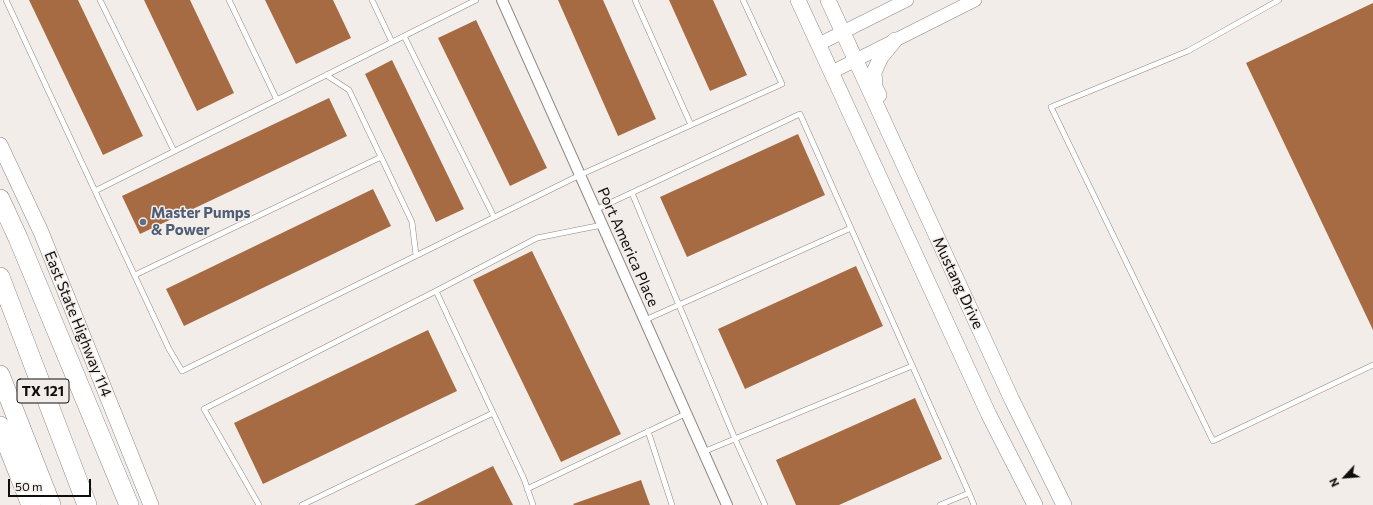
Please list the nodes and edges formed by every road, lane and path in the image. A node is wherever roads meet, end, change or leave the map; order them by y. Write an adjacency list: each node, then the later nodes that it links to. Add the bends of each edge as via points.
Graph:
1 (6, 0): 29 (lane)
2 (100, 0): 26 (lane)
3 (229, 0): 23 (lane)
4 (372, 0): 18 (lane)
5 (476, 0): 14 (lane)
6 (502, 0): 28 (street, Port America Place)
7 (634, 0): 24 (lane)
8 (743, 0): 24 (lane, via 782,84)
9 (798, 0): 19 (main road, Mustang Drive)
10 (828, 0): 15 (main road, Mustang Drive)
11 (907, 0): 15 (street)
12 (975, 0): 17 (street)
13 (1279, 0): 43 (lane, via 1188,51 1051,107 1213,442)
14 (469, 2): 16 (lane)
15 (842, 32): 19 (street); 20 (main road, Mustang Drive)
16 (404, 36): 18 (lane); 34 (lane)
17 (895, 40): 20 (street); 32 (main road, via 881,57 874,72 875,86)
18 (392, 42): 22 (lane)
19 (819, 44): 21 (main road, Mustang Drive)
20 (855, 60): 21 (street); 32 (main road, Mustang Drive)
21 (832, 72): 67 (main road, Mustang Drive, via 989,415)
22 (326, 75): 23 (lane); 27 (lane, via 349,90)
23 (277, 100): 26 (lane)
24 (691, 125): 28 (lane)
25 (0, 145): 58 (main road, East State Highway 114, via 41,232)
26 (174, 151): 29 (lane)
27 (381, 157): 37 (lane, via 412,222); 38 (lane)
28 (580, 175): 33 (street, Port America Place); 34 (lane)
29 (95, 191): 38 (lane)
30 (632, 193): 33 (lane); 36 (lane, via 800,114); 41 (lane)
31 (0, 199): 57 (highway)
32 (920, 200): 68 (main road, Mustang Drive, via 1012,400)
33 (595, 210): 35 (street, Port America Place)
34 (494, 217): 37 (lane)
35 (602, 225): 40 (lane, via 537,238); 42 (street, Port America Place)
36 (851, 228): 41 (lane); 44 (lane)
37 (416, 255): 38 (lane, via 182,371 169,349)
38 (135, 275)
39 (0, 277): 56 (highway, TX 121)
40 (436, 291): 46 (lane); 59 (lane, via 204,409)
41 (678, 305): 42 (lane); 50 (lane)
42 (644, 321): 47 (street, Port America Place)
43 (1373, 365)
44 (912, 366): 50 (lane); 53 (lane)
45 (0, 375): 55 (highway)
46 (493, 414): 52 (lane); 60 (lane)
47 (685, 414): 49 (lane); 51 (street, Port America Place)
48 (0, 426): 54 (highway)
49 (648, 431): 52 (lane); 62 (lane)
50 (735, 439): 51 (lane); 64 (lane)
51 (703, 452): 63 (street, Port America Place)
52 (527, 489): 61 (lane)
53 (969, 493): 65 (lane); 66 (lane)
54 (31, 505)
55 (51, 505)
56 (86, 505)
57 (130, 505)
58 (151, 505)
59 (259, 505)
60 (302, 505)
61 (533, 505)
62 (672, 505)
63 (727, 505)
64 (765, 505)
65 (940, 505)
66 (974, 505)
67 (1035, 505)
68 (1064, 505)

